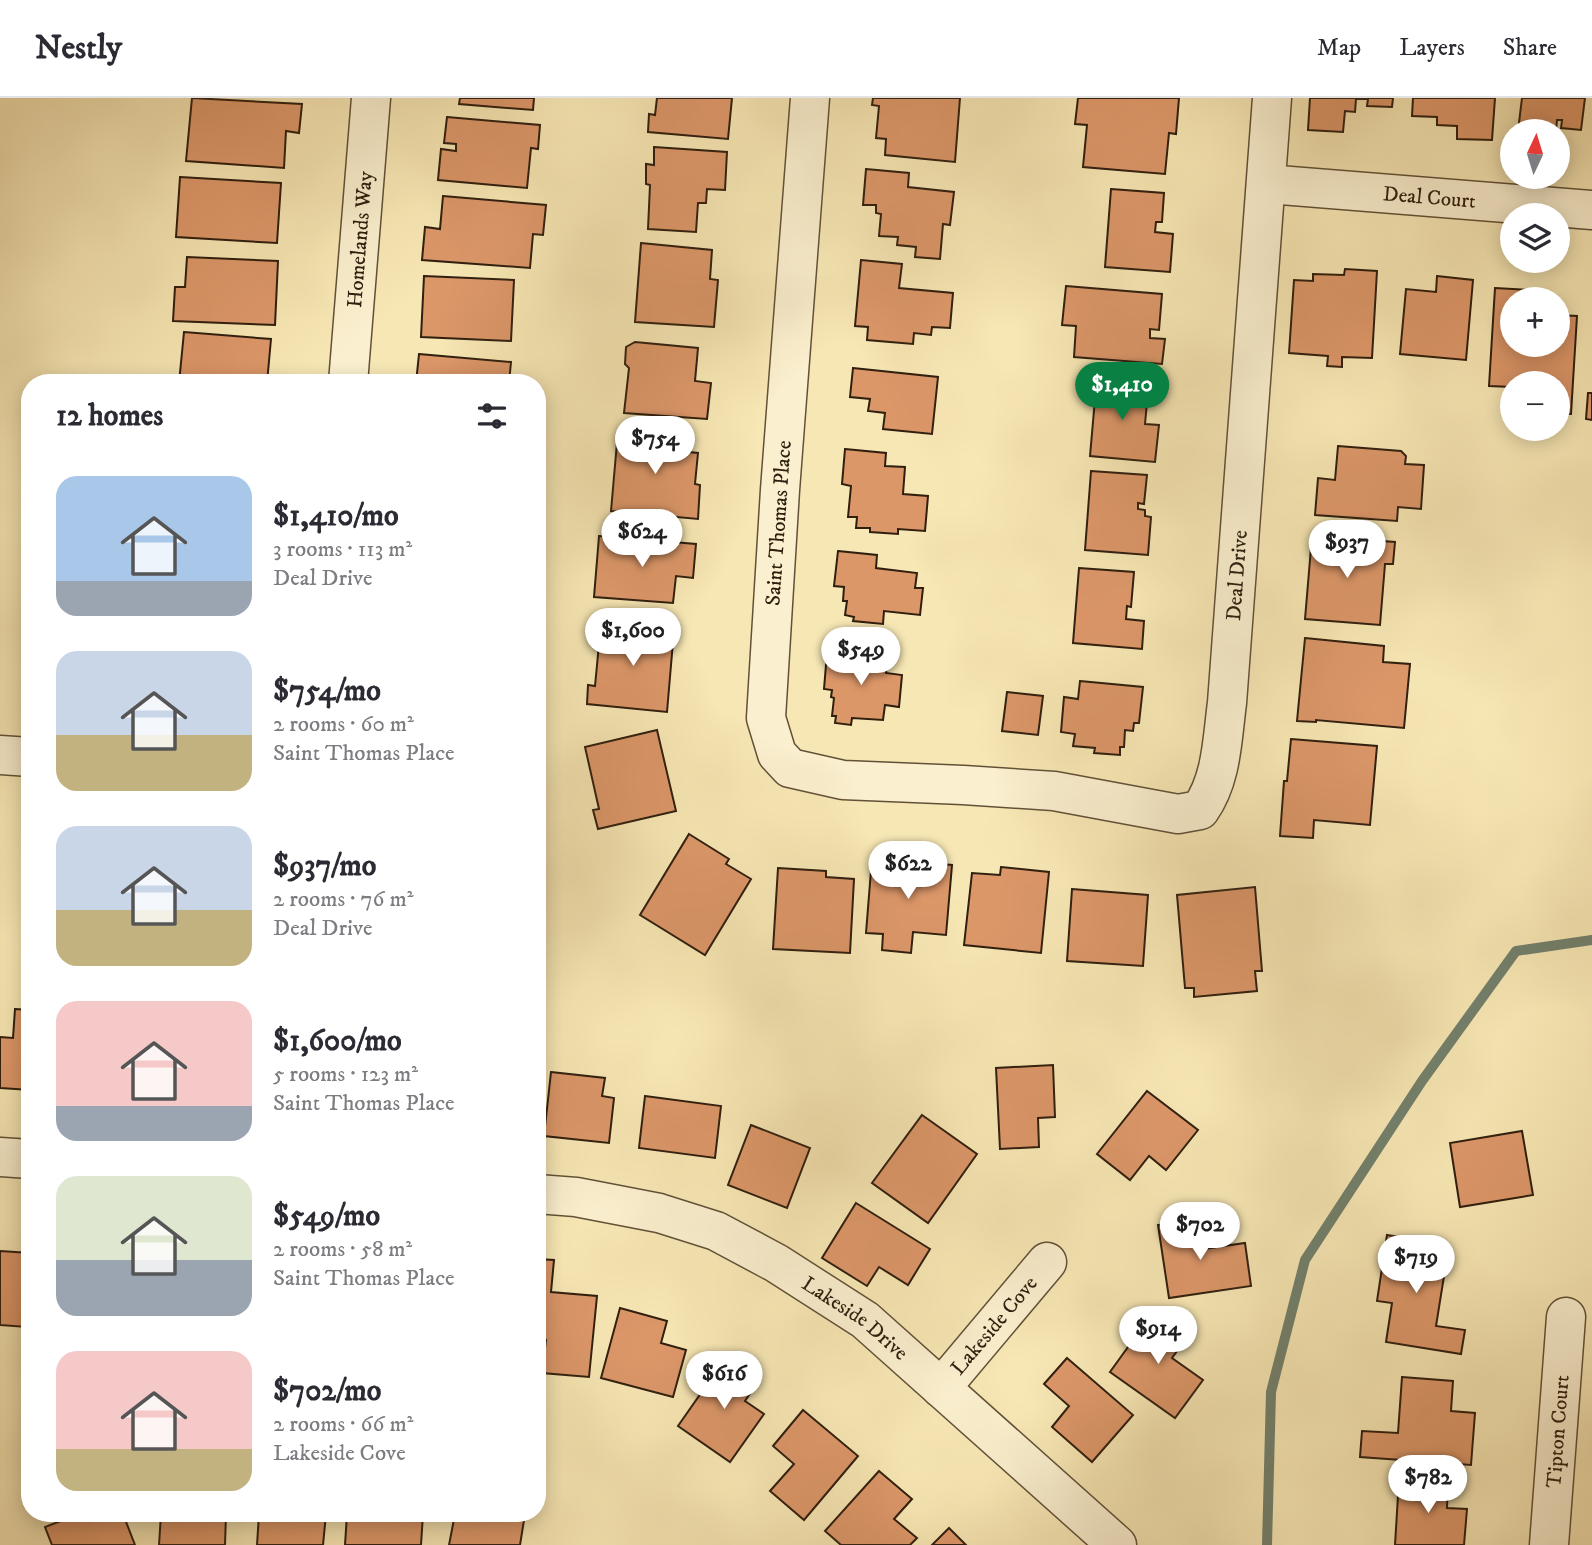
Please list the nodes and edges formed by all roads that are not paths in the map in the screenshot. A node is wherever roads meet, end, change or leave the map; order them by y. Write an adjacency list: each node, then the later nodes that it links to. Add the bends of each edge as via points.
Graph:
1 (371, 98): 6 (street, Homelands Way)
2 (810, 98): 9 (street, Saint Thomas Place, via 766,718 777,754 790,768 843,780)
3 (1272, 98): 4 (street, Deal Drive)
4 (1267, 184): 5 (street, Deal Court); 9 (street, Deal Drive, via 1227,703 1211,794 1200,810 1178,814 1054,792)
5 (1592, 210)
6 (349, 374)
7 (0, 755): 8 (street)
8 (21, 756)
9 (963, 785)
10 (0, 1157): 11 (street)
11 (21, 1158)
12 (546, 1195): 15 (street, Lakeside Drive, via 660,1213 716,1231 776,1262 865,1320)
13 (1047, 1262): 15 (street, Lakeside Cove)
14 (1566, 1317): 17 (street, Tipton Court)
15 (942, 1388): 16 (street, Lakeside Drive)
16 (1116, 1545)
17 (1549, 1545)

